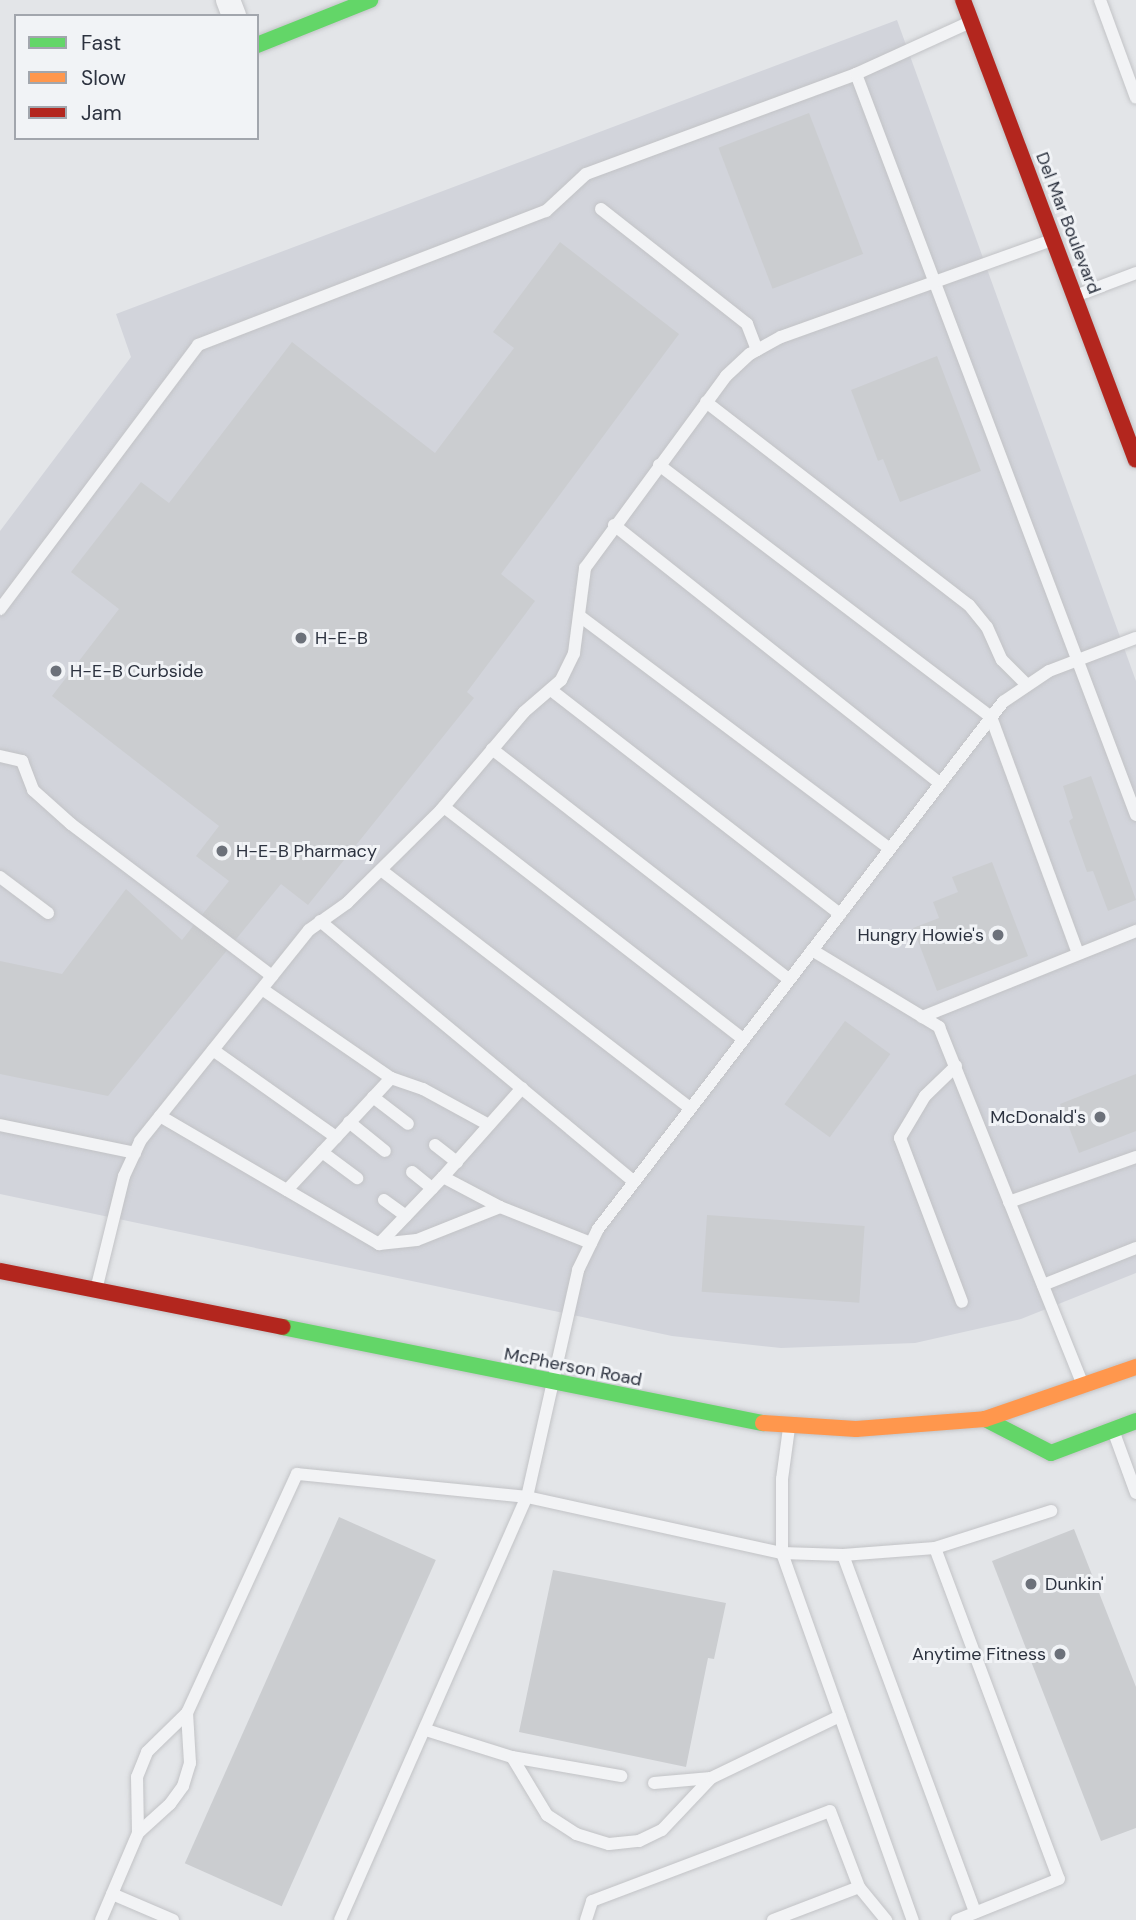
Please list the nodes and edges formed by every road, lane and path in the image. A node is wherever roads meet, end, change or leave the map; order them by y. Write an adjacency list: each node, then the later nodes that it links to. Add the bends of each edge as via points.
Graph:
1 (370, 0): 5 (main road)
2 (963, 0): 4 (main road, Del Mar Boulevard)
3 (1100, 0): 7 (lane)
4 (971, 21): 6 (lane); 9 (main road, Del Mar Boulevard)
5 (259, 44)
6 (856, 74): 11 (lane); 18 (lane, via 586,174 546,211 198,345)
7 (1136, 98)
8 (601, 209): 13 (lane, via 747,324)
9 (1054, 240): 11 (lane); 12 (main road, Del Mar Boulevard)
10 (1136, 272): 12 (lane)
11 (936, 282): 13 (lane, via 781,337); 21 (lane)
12 (1075, 296): 15 (main road, Del Mar Boulevard)
13 (757, 351): 14 (lane, via 726,376)
14 (706, 402): 16 (lane); 22 (lane, via 969,605 987,627 1002,660)
15 (1136, 460)
16 (659, 465): 17 (lane); 24 (lane)
17 (614, 525): 19 (lane, via 585,568); 27 (lane)
18 (0, 609)
19 (582, 617): 23 (lane, via 574,653); 30 (lane)
20 (1136, 638): 21 (lane)
21 (1080, 659): 22 (lane); 29 (lane)
22 (1026, 684): 24 (lane)
23 (551, 690): 25 (lane, via 524,712); 34 (lane)
24 (991, 717): 27 (lane); 38 (lane)
25 (492, 750): 28 (lane); 40 (lane)
26 (0, 755): 39 (lane, via 22,761 33,790 71,824)
27 (940, 783): 30 (lane)
28 (444, 807): 31 (lane); 43 (lane)
29 (1136, 815)
30 (890, 849): 34 (lane)
31 (381, 870): 35 (lane, via 348,903); 49 (lane)
32 (0, 877): 33 (lane)
33 (48, 913)
34 (840, 914): 37 (lane)
35 (320, 921): 39 (lane); 47 (lane)
36 (1136, 931): 38 (lane)
37 (812, 950): 40 (lane); 42 (lane)
38 (1078, 954): 42 (lane)
39 (272, 976): 41 (lane)
40 (789, 979): 43 (lane)
41 (261, 989): 44 (lane); 46 (lane)
42 (922, 1017): 45 (lane, via 939,1027)
43 (743, 1040): 49 (lane)
44 (212, 1051): 50 (lane); 55 (lane)
45 (956, 1066): 69 (lane); 78 (lane, via 925,1096 900,1138)
46 (391, 1077): 48 (lane); 54 (lane, via 424,1089)
47 (522, 1088): 54 (lane); 65 (lane)
48 (373, 1097): 51 (lane); 52 (lane)
49 (690, 1108): 65 (lane)
50 (160, 1116): 59 (lane); 67 (lane)
51 (349, 1122): 55 (lane); 57 (lane)
52 (408, 1124)
53 (0, 1125): 59 (lane)
54 (489, 1125): 61 (lane)
55 (336, 1137): 58 (lane)
56 (435, 1145): 61 (lane)
57 (385, 1151)
58 (322, 1152): 64 (lane); 67 (lane)
59 (135, 1153): 77 (lane, via 124,1176)
60 (1136, 1157): 69 (lane)
61 (457, 1162): 63 (lane)
62 (412, 1172): 66 (lane)
63 (443, 1177): 66 (lane); 70 (lane)
64 (357, 1178)
65 (634, 1182): 72 (lane)
66 (432, 1188): 71 (lane)
67 (287, 1190): 73 (lane)
68 (384, 1200): 71 (lane)
69 (1009, 1202): 76 (lane)
70 (500, 1208): 72 (lane); 73 (lane, via 417,1240)
71 (406, 1216): 73 (lane)
72 (591, 1243): 80 (lane, via 579,1270)
73 (379, 1244)
74 (1136, 1248): 76 (lane)
75 (0, 1271): 77 (main road, McPherson Road)
76 (1043, 1285): 81 (lane)
77 (96, 1290): 80 (main road, McPherson Road)
78 (962, 1302)
79 (1136, 1367): 81 (main road, McPherson Road)
80 (555, 1384): 84 (main road, McPherson Road); 87 (lane)
81 (1084, 1388): 82 (main road, McPherson Road)
82 (985, 1419): 84 (main road, McPherson Road, via 856,1429); 85 (main road, via 1051,1452)
83 (1136, 1421): 85 (main road)
84 (789, 1427): 90 (lane, via 782,1479)
85 (1113, 1429): 86 (lane)
86 (1136, 1493)
87 (527, 1497): 90 (lane); 92 (lane, via 297,1474); 94 (lane)
88 (1051, 1511): 89 (lane)
89 (935, 1548): 91 (lane); 102 (lane, via 1059,1879)
90 (782, 1553): 91 (lane); 93 (lane)
91 (843, 1555): 102 (lane)
92 (187, 1713): 99 (lane, via 147,1752 137,1777); 99 (lane, via 190,1763 183,1786)
93 (840, 1716): 97 (lane); 109 (lane)
94 (426, 1730): 95 (lane); 105 (lane)
95 (512, 1757): 96 (lane); 97 (lane, via 547,1815 576,1834 609,1844 639,1842 662,1830)
96 (621, 1776)
97 (711, 1778): 98 (lane)
98 (654, 1783)
99 (138, 1833): 101 (lane)
100 (859, 1887): 106 (lane, via 830,1811 592,1900); 107 (lane); 108 (lane)
101 (112, 1894): 103 (lane); 104 (lane)
102 (975, 1912): 110 (lane)
103 (101, 1920)
104 (173, 1920)
105 (340, 1920)
106 (586, 1920)
107 (773, 1920)
108 (886, 1920)
109 (913, 1920)
110 (957, 1920)

